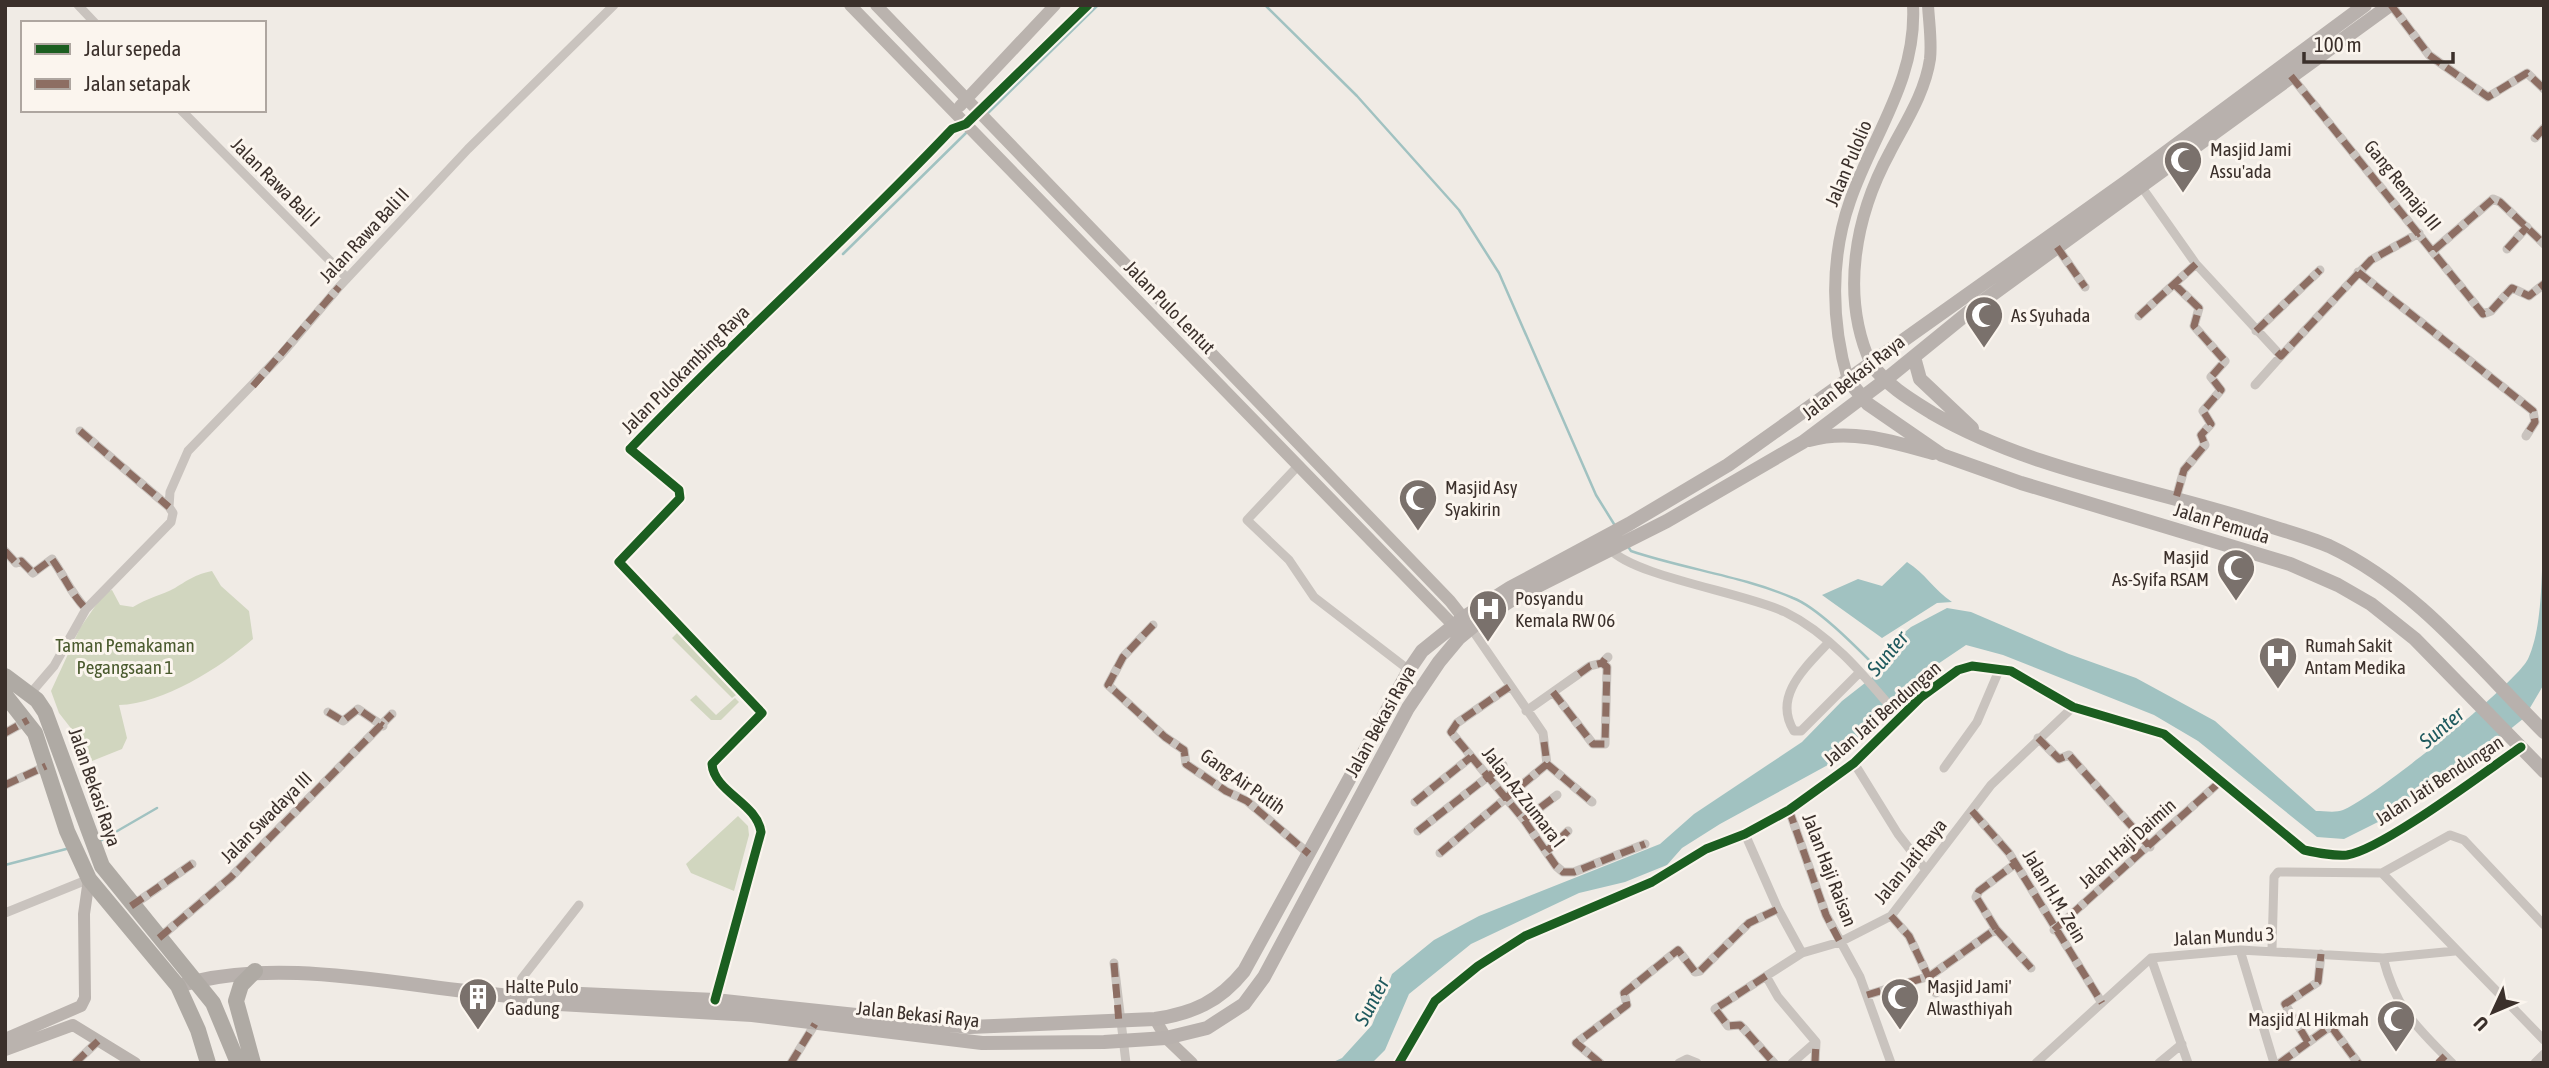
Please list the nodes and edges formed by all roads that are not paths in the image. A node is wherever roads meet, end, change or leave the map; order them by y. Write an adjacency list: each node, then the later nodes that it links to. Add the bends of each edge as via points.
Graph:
1 (78, 5): 11 (street)
2 (614, 5): 35 (street, Jalan Rawa Bali II, via 468,149)
3 (850, 5): 15 (street, Jalan Pulo Lentut)
4 (876, 5): 14 (street, Jalan Pulo Lentut)
5 (1055, 5): 14 (street)
6 (1087, 5): 17 (street, Jalan Pulokambing Raya)
7 (1913, 5): 22 (street, Jalan Pulolio, via 1914,32 1905,77)
8 (1928, 5): 23 (street, Jalan Pulolio, via 1930,60 1916,103)
9 (2365, 5): 34 (main road, Jalan Bekasi Raya)
10 (2390, 5): 12 (main road, Jalan Bekasi Raya); 13 (street, via 2429,55 2488,97 2527,73)
11 (93, 21)
12 (2291, 76): 24 (main road, Jalan Bekasi Raya); 26 (street, Gang Remaja III)
13 (2544, 89)
14 (965, 100): 15 (street); 17 (street, Jalan Pulo Lentut)
15 (954, 111): 18 (street, Jalan Pulo Lentut); 20 (street)
16 (183, 112): 35 (street, Jalan Rawa Bali I)
17 (982, 117): 18 (street, Jalan Pulokambing Raya); 63 (street, Jalan Pulo Lentut)
18 (970, 128): 20 (street, Jalan Pulokambing Raya); 55 (street, Jalan Pulo Lentut)
19 (2544, 128): 21 (street)
20 (952, 129): 141 (street, Jalan Pulokambing Raya, via 630,449 679,490 680,498 619,562 762,713 712,764 714,774 756,818 761,832)
21 (2535, 138)
22 (1873, 149): 23 (street); 40 (street, Jalan Pulolio, via 1842,226)
23 (1888, 155): 39 (street, Jalan Pulolio, via 1863,216)
24 (2141, 186): 28 (main road, Jalan Bekasi Raya); 31 (street)
25 (2527, 227): 27 (street); 29 (street); 30 (street, via 2493,199)
26 (2419, 233): 30 (street, Gang Remaja III); 33 (street)
27 (2544, 244)
28 (2057, 247): 34 (main road, Jalan Bekasi Raya); 38 (street)
29 (2507, 248)
30 (2434, 250): 37 (street, Gang Remaja III, via 2462,290 2487,314 2512,288 2529,296)
31 (2196, 264): 36 (street); 42 (street)
32 (2320, 270): 42 (street)
33 (2358, 272): 43 (street); 51 (street, via 2533,411 2535,422)
34 (2010, 273): 44 (main road, Jalan Bekasi Raya); 45 (main road, Jalan Bekasi Raya)
35 (347, 278): 57 (street, Jalan Rawa Bali II, via 188,451 170,492)
36 (2174, 284): 41 (street); 56 (street, via 2199,308 2194,326 2225,361 2211,377 2221,390 2203,411 2211,424 2201,435 2205,445 2184,470)
37 (2544, 284)
38 (2085, 287)
39 (1854, 297): 40 (street); 45 (street, Jalan Pulolio)
40 (1834, 300): 46 (street, Jalan Pulolio)
41 (2139, 316)
42 (2256, 331): 43 (street)
43 (2281, 356): 48 (street)
44 (1914, 357): 47 (main road, Jalan Bekasi Raya); 52 (main road, via 1920,379)
45 (1871, 364): 46 (main road, Jalan Bekasi Raya); 47 (main road, Jalan Pemuda)
46 (1849, 380): 49 (main road, Jalan Pemuda); 58 (main road, Jalan Bekasi Raya)
47 (1884, 381): 49 (main road, Jalan Bekasi Raya); 52 (main road, Jalan Pemuda)
48 (2255, 385)
49 (1861, 399): 53 (main road, Jalan Bekasi Raya); 54 (main road, Jalan Pemuda)
50 (80, 431): 57 (street)
51 (2526, 436)
52 (1986, 441): 56 (main road, Jalan Pemuda, via 2042,463)
53 (1802, 442): 54 (main road, via 1842,434); 58 (main road, Jalan Bekasi Raya, via 1738,482)
54 (1942, 455): 83 (main road, Jalan Pemuda, via 2307,570 2338,584 2416,639)
55 (1297, 467): 63 (street, Jalan Pulo Lentut); 66 (street, via 1247,520 1289,560 1314,597)
56 (2176, 498): 79 (main road, Jalan Pemuda, via 2325,545 2364,564 2431,617)
57 (169, 507): 61 (street, Jalan Rawa Bali II, via 172,522)
58 (1633, 530): 59 (main road, Jalan Bekasi Raya)
59 (1610, 544): 63 (main road, Jalan Bekasi Raya, via 1510,588); 64 (street, via 1622,560 1788,613)
60 (5, 551): 61 (street, via 33,573 52,559 68,589)
61 (86, 609): 71 (street, via 69,644)
62 (1153, 625): 108 (street, Gang Air Putih, via 1123,657 1107,684 1184,750 1186,764 1247,801)
63 (1465, 629): 66 (main road, Jalan Bekasi Raya, via 1423,651); 69 (street); 147 (main road, Jalan Bekasi Raya, via 1418,692 1281,950 1250,997 1217,1024)
64 (1829, 642): 67 (street); 67 (street, via 1792,686 1786,714 1794,731 1801,731)
65 (2000, 668): 73 (street, Jalan Jati Bendungan); 77 (street, Jalan Jati Bendungan, via 1958,670); 89 (street, via 1977,722)
66 (1409, 670): 108 (main road, Jalan Bekasi Raya)
67 (1861, 674): 77 (street)
68 (5, 676): 71 (highway, Jalan Bekasi Raya)
69 (1510, 687): 74 (street); 84 (street, Jalan Az Zumara I, via 1451,730)
70 (1553, 692): 70 (street, via 1605,660 1607,741 1593,744); 74 (street)
71 (30, 694): 115 (highway, Jalan Bekasi Raya, via 51,724 86,832 102,866)
72 (5, 695): 78 (highway, Jalan Bekasi Raya)
73 (2073, 707): 82 (street, Jalan Jati Raya); 92 (street, Jalan Jati Bendungan, via 2164,734)
74 (1526, 711): 86 (street, via 1543,733)
75 (328, 712): 80 (street, via 343,721 358,709)
76 (391, 714): 80 (street, Jalan Swadaya III)
77 (1898, 715): 85 (street, Jalan Jati Bendungan)
78 (28, 720): 81 (street); 88 (highway, Jalan Bekasi Raya)
79 (2539, 723)
80 (383, 726): 122 (street, Jalan Swadaya III, via 231,877)
81 (5, 733)
82 (2038, 738): 99 (street, Jalan Jati Raya); 105 (street, via 2059,760 2069,755)
83 (2517, 743): 90 (main road, Jalan Pemuda); 92 (street, Jalan Jati Bendungan, via 2407,824 2349,855 2304,850)
84 (1471, 757): 91 (street, Jalan Az Zumara I); 96 (street)
85 (1854, 763): 98 (street, Jalan Jati Bendungan); 111 (street)
86 (1548, 764): 95 (street); 97 (street)
87 (1503, 765): 91 (street)
88 (46, 766): 93 (street); 112 (highway, Jalan Bekasi Raya)
89 (1944, 768)
90 (2544, 771)
91 (1488, 777): 95 (street, Jalan Az Zumara I); 101 (street)
92 (2222, 780): 105 (street, Jalan Haji Daimin)
93 (5, 785)
94 (1557, 795): 100 (street)
95 (1505, 799): 100 (street, Jalan Az Zumara I); 107 (street)
96 (1415, 802)
97 (1592, 802)
98 (1789, 810): 103 (street, Jalan Jati Bendungan); 123 (street, Jalan Haji Raisan)
99 (1972, 811): 110 (street, Jalan H.M. Zein); 111 (street, Jalan Jati Raya)
100 (1524, 820): 106 (street, Jalan Az Zumara I)
101 (1418, 831)
102 (1568, 831): 106 (street)
103 (1745, 834): 116 (street); 166 (street, Jalan Jati Bendungan, via 1706,849 1652,882 1525,936 1478,966 1435,1000)
104 (1645, 844): 106 (street, Jalan Az Zumara I, via 1566,873)
105 (2150, 847): 121 (street, Jalan Haji Daimin)
106 (1547, 851)
107 (1440, 853)
108 (1309, 854): 144 (main road, Jalan Bekasi Raya, via 1244,971 1226,993 1193,1011)
109 (192, 864): 115 (street)
110 (2015, 864): 120 (street, via 1976,897); 121 (street, Jalan H.M. Zein)
111 (1926, 870): 118 (street, Jalan Jati Raya)
112 (86, 873): 117 (street); 137 (highway, Jalan Bekasi Raya); 148 (street, via 85,998 80,1006)
113 (2382, 873): 119 (street, via 2445,836 2461,838); 124 (street, via 2278,872 2274,877); 126 (street)
114 (579, 905): 140 (street, via 522,978)
115 (131, 906): 122 (highway, Jalan Bekasi Raya)
116 (1778, 909): 127 (street); 167 (street, via 1749,923 1700,971 1695,972 1676,951 1624,993 1627,1005 1578,1041 1580,1049)
117 (5, 913)
118 (1891, 916): 123 (street, Jalan Jati Raya); 135 (street, via 1909,936)
119 (2544, 925)
120 (1996, 929): 132 (street); 135 (street)
121 (2054, 930): 143 (street, Jalan H.M. Zein)
122 (159, 938): 136 (highway, Jalan Bekasi Raya)
123 (1840, 942): 127 (street, Jalan Jati Raya); 139 (street, Jalan Haji Raisan)
124 (2273, 949): 125 (street, Jalan Mundu 3); 128 (street, Jalan Mundu 3)
125 (2240, 950): 129 (street, Jalan Mundu 3); 177 (street)
126 (2455, 951): 130 (street, Jalan Mundu 3); 150 (street)
127 (1802, 953): 134 (street, Jalan Jati Raya)
128 (2321, 954): 130 (street, Jalan Mundu 3); 153 (street, via 2318,982 2285,1004)
129 (2151, 958): 143 (street, Jalan Mundu 3); 154 (street)
130 (2383, 958): 157 (street, via 2405,1015)
131 (1114, 963): 145 (street)
132 (2031, 968)
133 (255, 971): 136 (main road, Jalan Bekasi Raya); 140 (main road, Jalan Bekasi Raya); 162 (highway, via 241,985 236,1001)
134 (1766, 976): 152 (street); 170 (street, Jalan Jati Raya, via 1715,1009 1728,1027 1744,1028)
135 (1930, 976): 138 (street); 139 (street)
136 (195, 981): 137 (main road, Jalan Bekasi Raya); 161 (highway, via 219,1014)
137 (178, 986): 160 (highway)
138 (1936, 993)
139 (1867, 995): 173 (street, Jalan Haji Raisan)
140 (513, 997): 142 (main road, Jalan Bekasi Raya, via 559,993)
141 (715, 1000): 142 (main road, Jalan Bekasi Raya); 145 (main road, Jalan Bekasi Raya, via 970,1027)
142 (632, 1002): 146 (main road, Jalan Bekasi Raya)
143 (2102, 1003): 174 (street, Jalan Mundu 3)
144 (1155, 1019): 145 (main road, Jalan Bekasi Raya); 147 (street)
145 (1119, 1023): 149 (street)
146 (815, 1024): 149 (main road, Jalan Bekasi Raya, via 982,1043); 163 (street)
147 (1166, 1038): 149 (main road, Jalan Bekasi Raya); 165 (street)
148 (5, 1039)
149 (1122, 1040): 164 (street)
150 (2544, 1040)
151 (98, 1041): 155 (street, via 73,1025); 158 (street); 159 (street)
152 (1816, 1042): 171 (street); 172 (street)
153 (2308, 1042): 178 (street); 179 (street, via 2333,1029)
154 (2182, 1044): 175 (street); 176 (street)
155 (5, 1050)
156 (2544, 1054): 180 (street)
157 (2445, 1060)
158 (75, 1063)
159 (135, 1063)
160 (208, 1063)
161 (238, 1063)
162 (253, 1063)
163 (791, 1063)
164 (1126, 1063)
165 (1192, 1063)
166 (1399, 1063)
167 (1600, 1063)
168 (1679, 1063): 169 (street, via 1687,1059)
169 (1697, 1063)
170 (1774, 1063)
171 (1792, 1063)
172 (1815, 1063)
173 (1891, 1063)
174 (2036, 1063)
175 (2159, 1063)
176 (2188, 1063)
177 (2274, 1063)
178 (2280, 1063)
179 (2358, 1063)
180 (2535, 1063)

